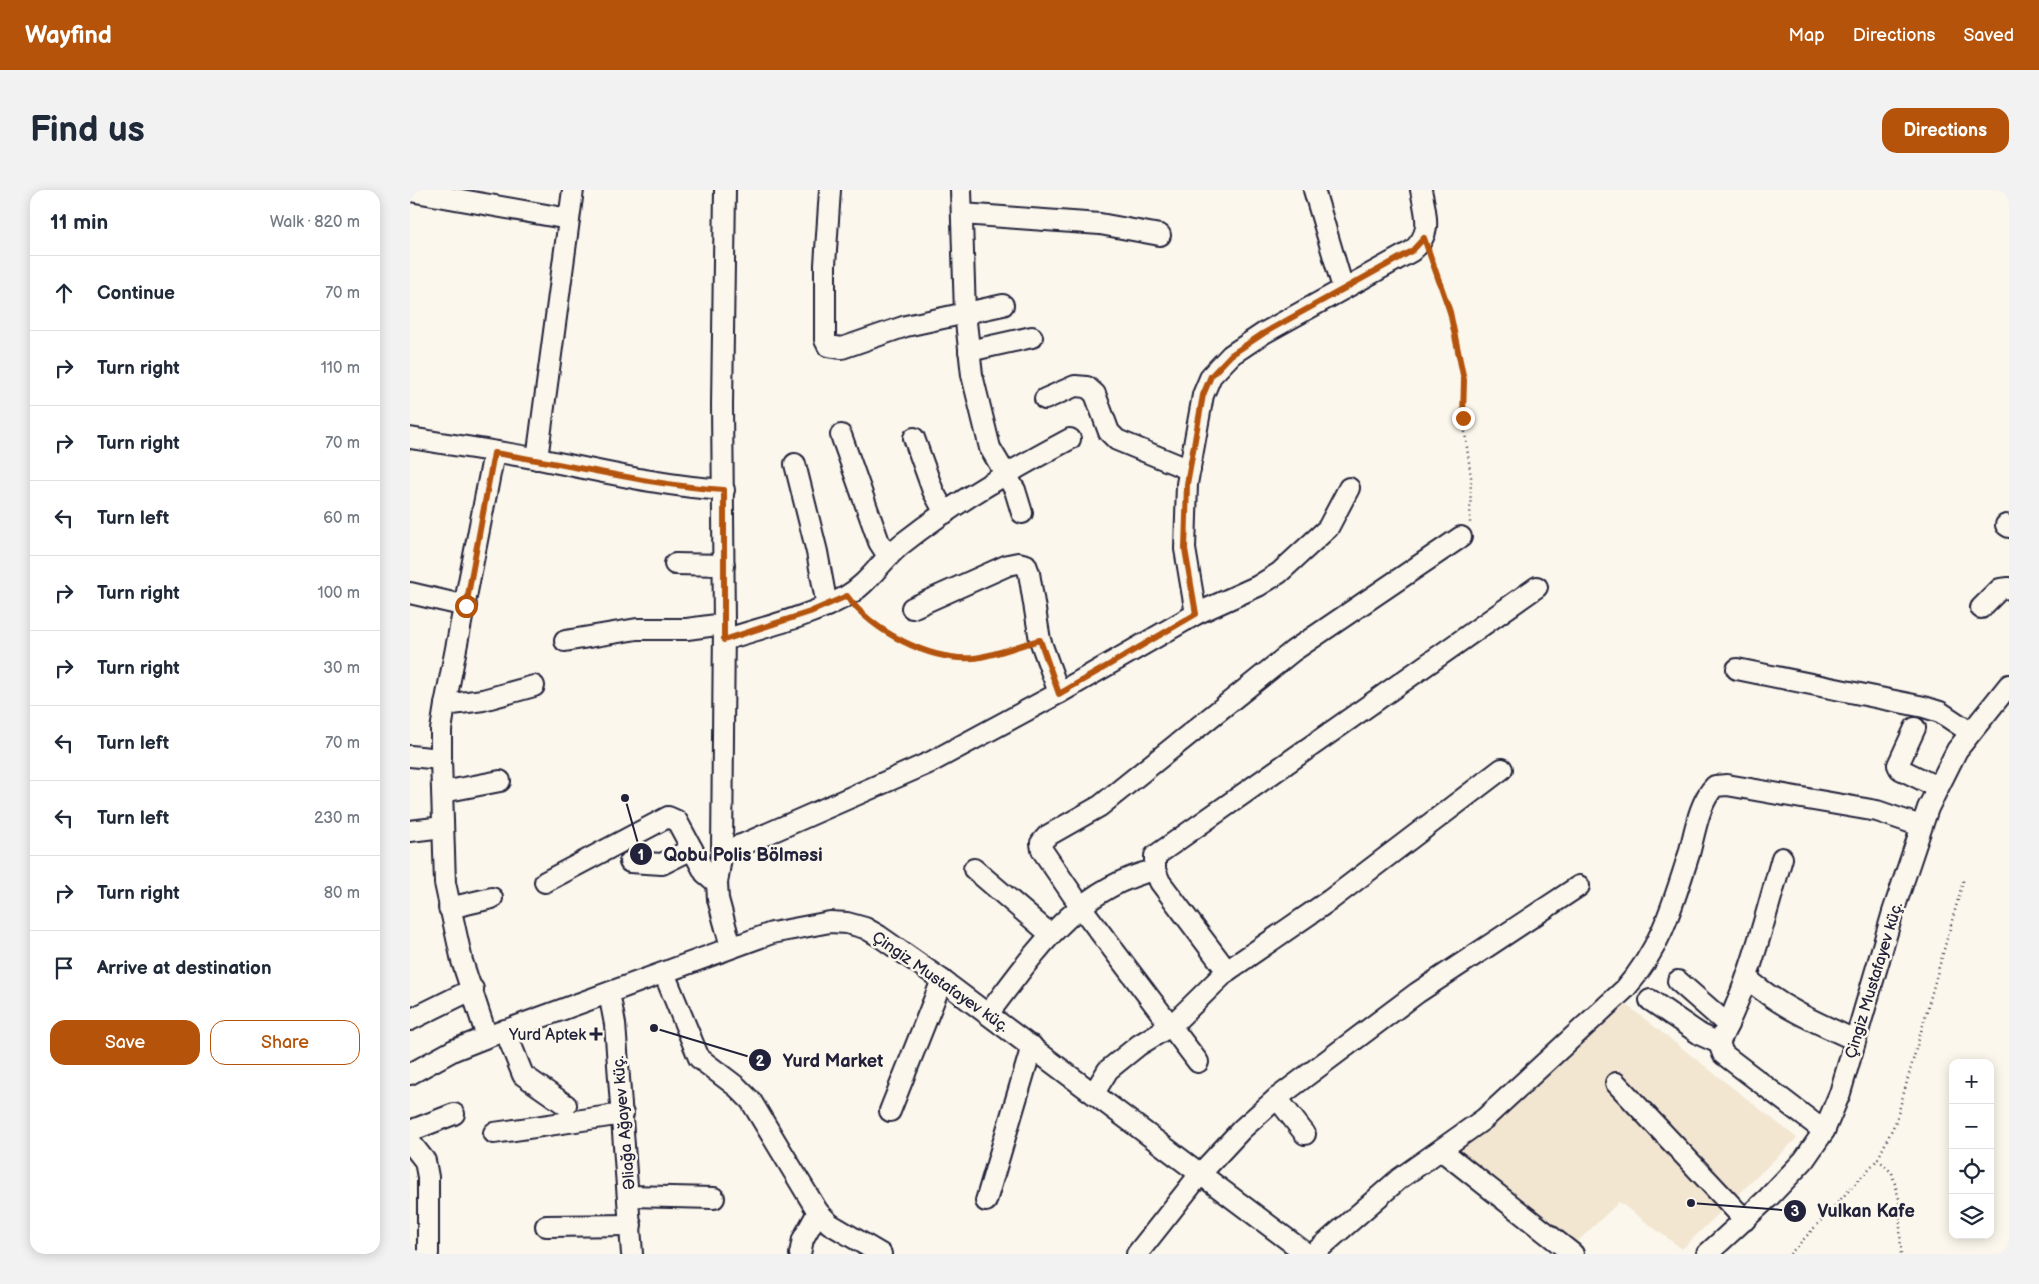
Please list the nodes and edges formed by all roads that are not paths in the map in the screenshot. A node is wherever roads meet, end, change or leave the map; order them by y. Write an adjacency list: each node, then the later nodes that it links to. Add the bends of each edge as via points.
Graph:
1 (573, 190): 9 (street)
2 (725, 190): 27 (street)
3 (830, 190): 13 (street, via 825,265 825,340 828,346 842,348 906,326)
4 (961, 190): 8 (street)
5 (1314, 190): 11 (street)
6 (1421, 190): 11 (street, via 1426,228 1424,238 1412,251)
7 (410, 191): 9 (street)
8 (962, 214): 10 (street, via 1100,224); 13 (street)
9 (569, 220): 22 (street)
10 (1160, 235)
11 (1343, 288): 24 (street, via 1231,355 1211,376 1203,395)
12 (1003, 305): 13 (street)
13 (965, 313): 15 (street)
14 (1032, 337): 15 (street)
15 (969, 352): 25 (street, via 985,432 996,460)
16 (1046, 399): 24 (street, via 1075,386 1087,387 1095,394 1109,432 1117,440)
17 (841, 435): 31 (street, via 879,542)
18 (410, 438): 21 (street)
19 (914, 438): 28 (street, via 933,491)
20 (1070, 439): 25 (street)
21 (494, 453): 22 (street); 37 (street)
22 (537, 459): 27 (street, via 635,479)
23 (795, 464): 38 (street)
24 (1190, 470): 41 (street, via 1185,549)
25 (1006, 473): 28 (street); 29 (street)
26 (1349, 488): 41 (street, via 1328,528 1279,573)
27 (724, 490): 33 (street)
28 (945, 513): 31 (street)
29 (1022, 514)
30 (1461, 537): 70 (street, via 1293,651 1100,806 1047,836 1042,850)
31 (888, 556): 38 (street, via 868,580)
32 (675, 564): 33 (street)
33 (724, 565): 42 (street)
34 (1537, 587): 65 (street, via 1155,856)
35 (2009, 588): 40 (street, via 2000,589)
36 (410, 593): 37 (street)
37 (466, 606): 48 (street)
38 (827, 606): 42 (street)
39 (912, 608): 47 (street, via 1008,565 1026,565 1040,640)
40 (1981, 608)
41 (1196, 614): 47 (street)
42 (724, 632): 43 (street, via 637,629); 61 (street)
43 (564, 641)
44 (1736, 668): 50 (street, via 1924,706 1940,712)
45 (2009, 685): 50 (street, Çingiz Mustafayev küç.)
46 (534, 686): 48 (street, via 484,700)
47 (1059, 694): 61 (street, via 931,762)
48 (445, 705): 52 (street)
49 (1915, 728): 55 (street, via 1898,765 1900,769)
50 (1970, 732): 55 (street, Çingiz Mustafayev küç.)
51 (410, 756): 52 (street)
52 (441, 759): 56 (street)
53 (1502, 769): 74 (street, via 1330,900)
54 (500, 781): 56 (street)
55 (1937, 787): 58 (street, Çingiz Mustafayev küç.)
56 (443, 792): 57 (street)
57 (443, 826): 59 (street); 71 (street)
58 (1921, 826): 87 (street, Çingiz Mustafayev küç.); 104 (street, via 1877,811 1838,803 1727,785 1716,786 1705,801 1682,877 1654,950 1641,971 1484,1119)
59 (410, 831)
60 (692, 849): 63 (street, via 669,862 656,865); 66 (street, via 677,821 668,817); 67 (street, via 705,873)
61 (722, 851): 67 (street)
62 (1782, 858): 76 (street)
63 (630, 862)
64 (974, 869): 72 (street)
65 (1155, 870): 70 (street, via 1135,874); 74 (street, via 1160,882)
66 (545, 882)
67 (716, 884): 73 (street)
68 (1579, 886): 94 (street, via 1417,992)
69 (492, 898): 71 (street)
70 (1081, 907): 72 (street); 84 (street)
71 (449, 908): 79 (street, via 462,961)
72 (1050, 934): 82 (street)
73 (731, 947): 75 (street, Çingiz Mustafayev küç.); 77 (street, Çingiz Mustafayev küç., via 798,927 847,923 866,928)
74 (1227, 971): 84 (street)
75 (664, 973): 80 (street, Çingiz Mustafayev küç.); 109 (street, via 699,1058 752,1101)
76 (1748, 979): 85 (street); 87 (street, via 1774,1000)
77 (942, 980): 82 (street, Çingiz Mustafayev küç.); 96 (street)
78 (1678, 981): 85 (street)
79 (473, 989): 83 (street); 86 (street)
80 (609, 993): 86 (street, Çingiz Mustafayev küç.); 98 (street, Əliağa Ağayev küç.)
81 (1650, 1000): 88 (street, via 1701,1035)
82 (988, 1014): 89 (street, Çingiz Mustafayev küç.)
83 (410, 1020)
84 (1172, 1025): 90 (street); 93 (street, via 1108,1070)
85 (1728, 1025): 88 (street)
86 (496, 1033): 91 (street, Çingiz Mustafayev küç., via 454,1050); 95 (street, via 523,1075)
87 (1855, 1040): 99 (street, Çingiz Mustafayev küç., via 1840,1094)
88 (1719, 1043): 99 (street, via 1723,1054)
89 (1032, 1046): 93 (street, Çingiz Mustafayev küç.); 108 (street)
90 (1198, 1062)
91 (410, 1074)
92 (1616, 1083): 110 (street)
93 (1094, 1093): 105 (street, Çingiz Mustafayev küç.)
94 (1277, 1098): 102 (street); 105 (street)
95 (566, 1105)
96 (890, 1110)
97 (454, 1114): 100 (street)
98 (623, 1114): 101 (street); 106 (street, Əliağa Ağayev küç.)
99 (1824, 1130): 110 (street, Çingiz Mustafayev küç., via 1804,1160)
100 (410, 1131)
101 (494, 1133)
102 (1305, 1134)
103 (410, 1142): 114 (street, via 425,1161 428,1177)
104 (1440, 1150): 119 (street, via 1399,1179); 120 (street)
105 (1201, 1173): 117 (street); 118 (street, Çingiz Mustafayev küç.)
106 (629, 1196): 107 (street); 111 (street, Əliağa Ağayev küç.)
107 (714, 1198)
108 (986, 1200)
109 (818, 1212): 113 (street, via 830,1224); 116 (street, via 803,1239)
110 (1746, 1220): 121 (street, Çingiz Mustafayev küç.)
111 (631, 1225): 112 (street); 115 (street, Əliağa Ağayev küç.)
112 (546, 1226)
113 (876, 1253)
114 (428, 1254)
115 (632, 1254)
116 (800, 1254)
117 (1137, 1254)
118 (1306, 1254)
119 (1313, 1254)
120 (1573, 1254)
121 (1707, 1254)

